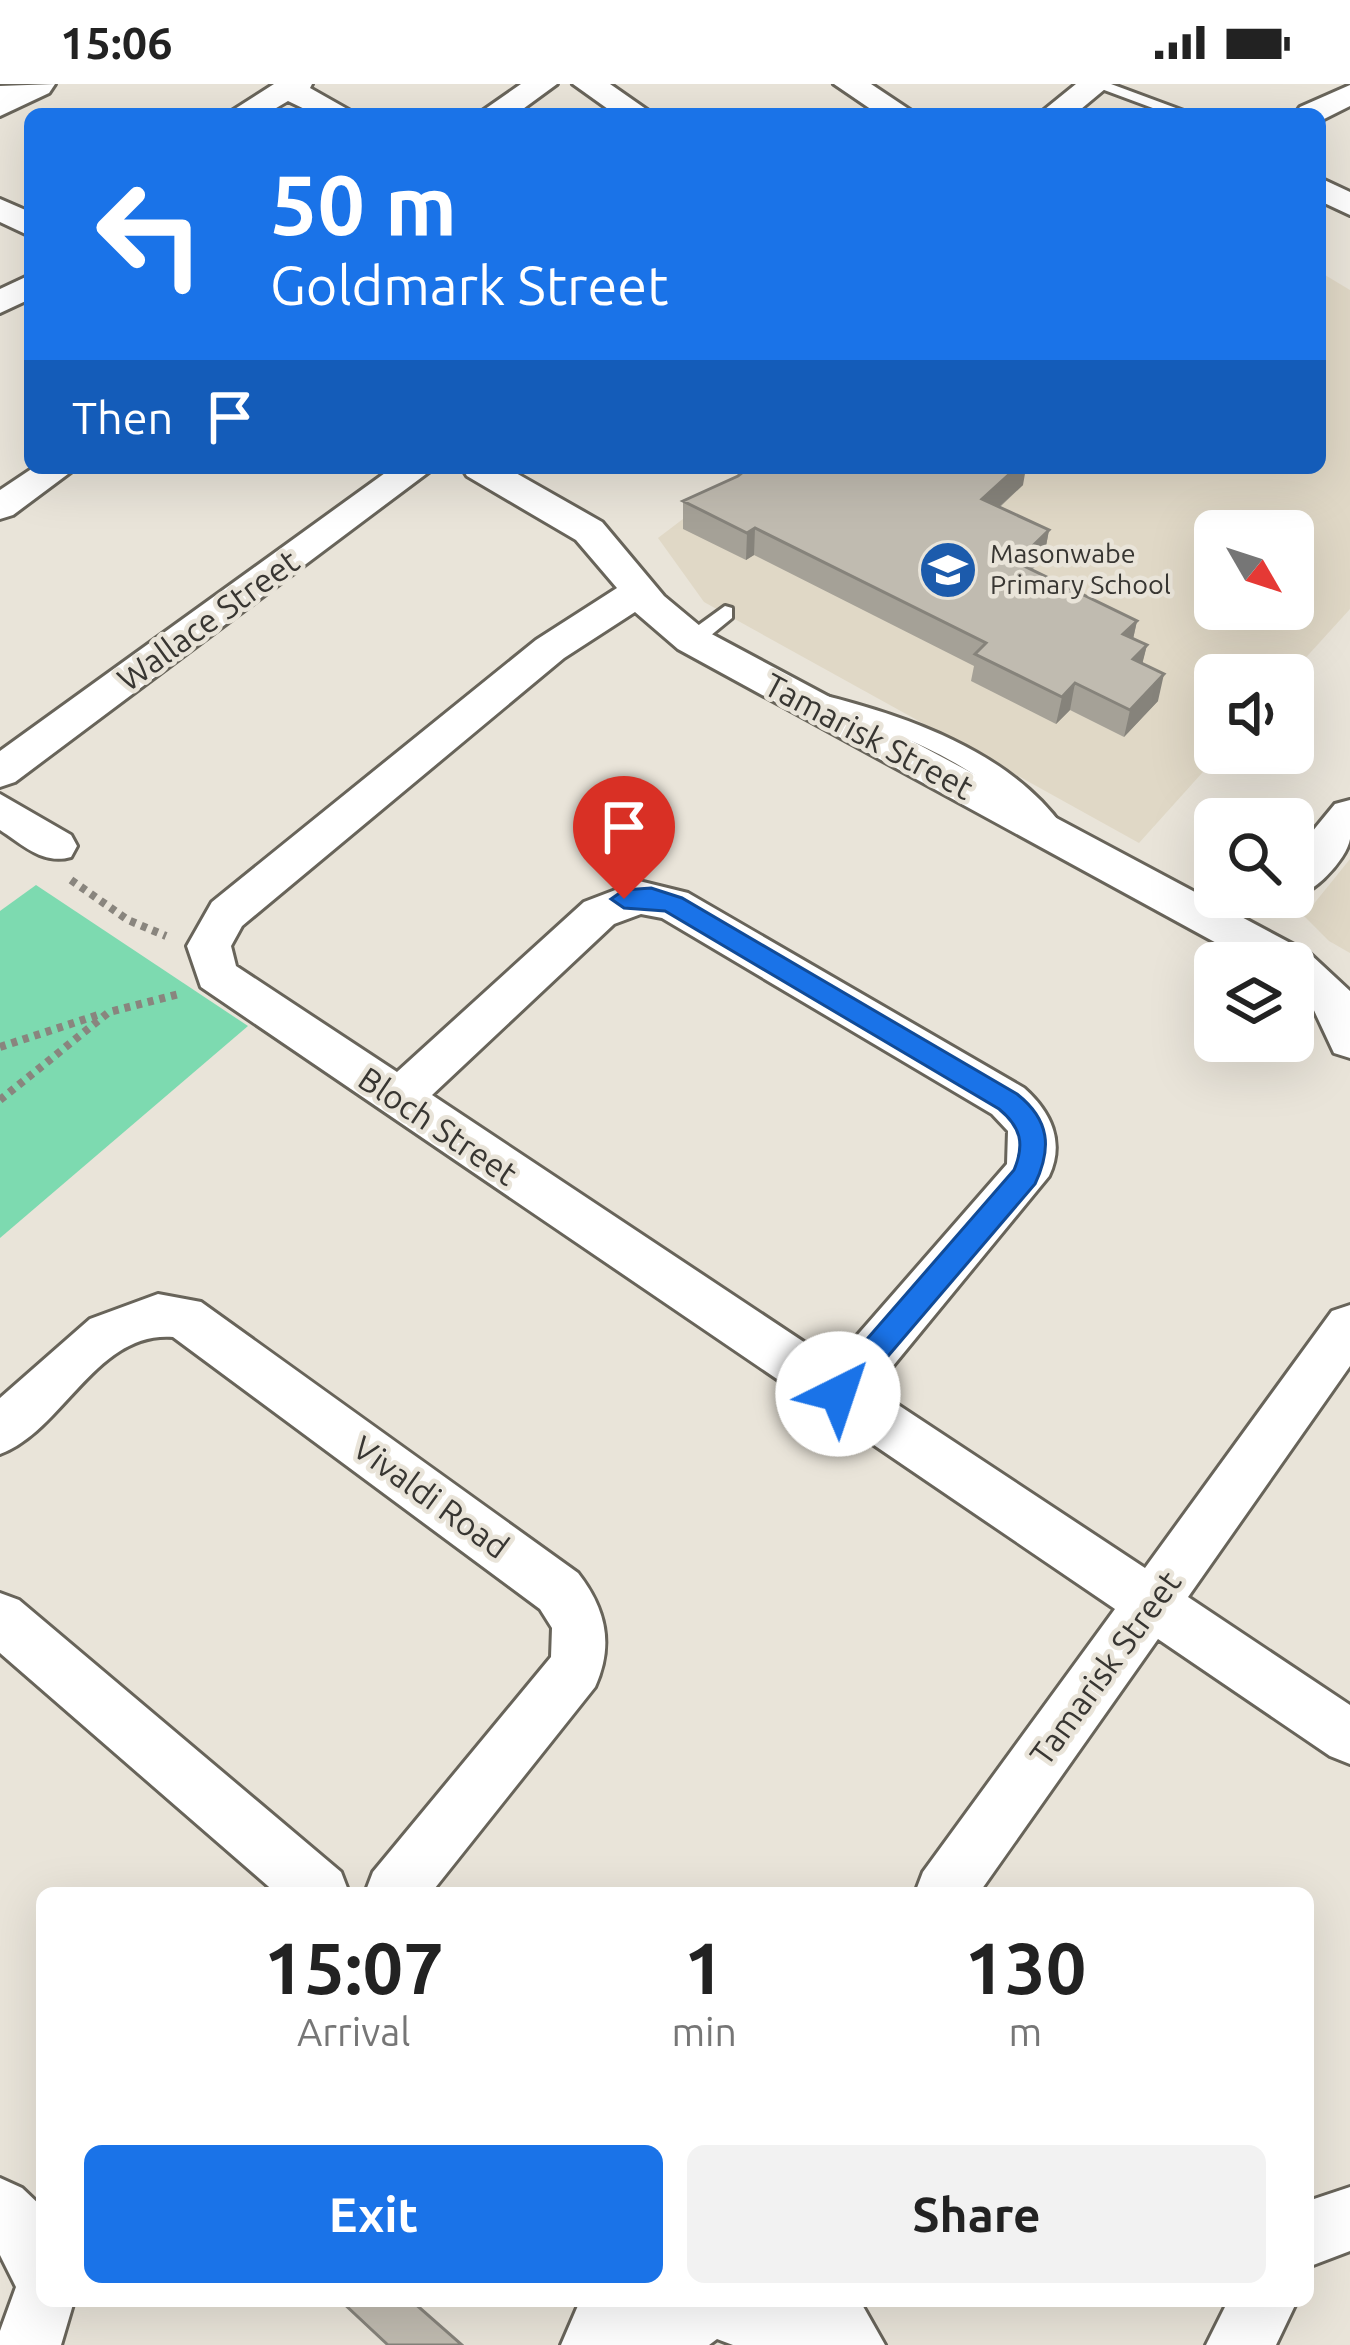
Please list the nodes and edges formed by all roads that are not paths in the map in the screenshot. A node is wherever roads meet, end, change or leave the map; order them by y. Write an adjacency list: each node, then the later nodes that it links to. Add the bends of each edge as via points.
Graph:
1 (34, 84): 8 (street)
2 (542, 84): 11 (street)
3 (588, 84): 12 (street)
4 (849, 84): 13 (street)
5 (1096, 84): 14 (street); 15 (lane)
6 (292, 87): 9 (street); 10 (street)
7 (1350, 94): 16 (street)
8 (0, 103)
9 (254, 108)
10 (329, 108)
11 (504, 108)
12 (627, 108)
13 (890, 108)
14 (1062, 108)
15 (1166, 108)
16 (1323, 108)
17 (49, 474): 20 (street)
18 (408, 474): 24 (street, Wallace Street)
19 (490, 474): 21 (street, Tamarisk Street, via 589,532)
20 (0, 507)
21 (638, 592): 23 (street, Tamarisk Street); 34 (street, Bloch Street, via 550,649 227,914 213,960)
22 (725, 613): 23 (lane)
23 (692, 640): 30 (street, Tamarisk Street)
24 (0, 772)
25 (0, 809): 27 (street)
26 (1345, 830): 28 (street)
27 (56, 847)
28 (1314, 862)
29 (1264, 918): 30 (street)
30 (1247, 939): 31 (street, Tamarisk Street)
31 (1252, 942)
32 (1314, 982): 33 (street, Tamarisk Street, via 1330,995)
33 (1350, 1040)
34 (398, 1099): 36 (street, Bloch Street); 36 (street, via 599,913 639,897 673,904 1008,1101 1034,1136 1025,1176)
35 (1342, 1352): 38 (street, Tamarisk Street)
36 (838, 1394): 38 (street, Bloch Street)
37 (0, 1431): 42 (street, Vivaldi Road, via 125,1321 183,1317 560,1592 582,1637 576,1669)
38 (1151, 1604): 40 (street, Bloch Street); 43 (street, Tamarisk Street)
39 (0, 1618): 41 (street)
40 (1350, 1736)
41 (313, 1887)
42 (399, 1887)
43 (948, 1887)
44 (0, 2210): 47 (street)
45 (1350, 2219): 46 (street)
46 (1314, 2233)
47 (36, 2256)
48 (40, 2307): 53 (street)
49 (610, 2307): 54 (street)
50 (825, 2307): 56 (street)
51 (1261, 2307): 57 (street)
52 (698, 2313): 55 (street)
53 (28, 2345)
54 (594, 2345)
55 (820, 2345)
56 (852, 2345)
57 (1239, 2345)

